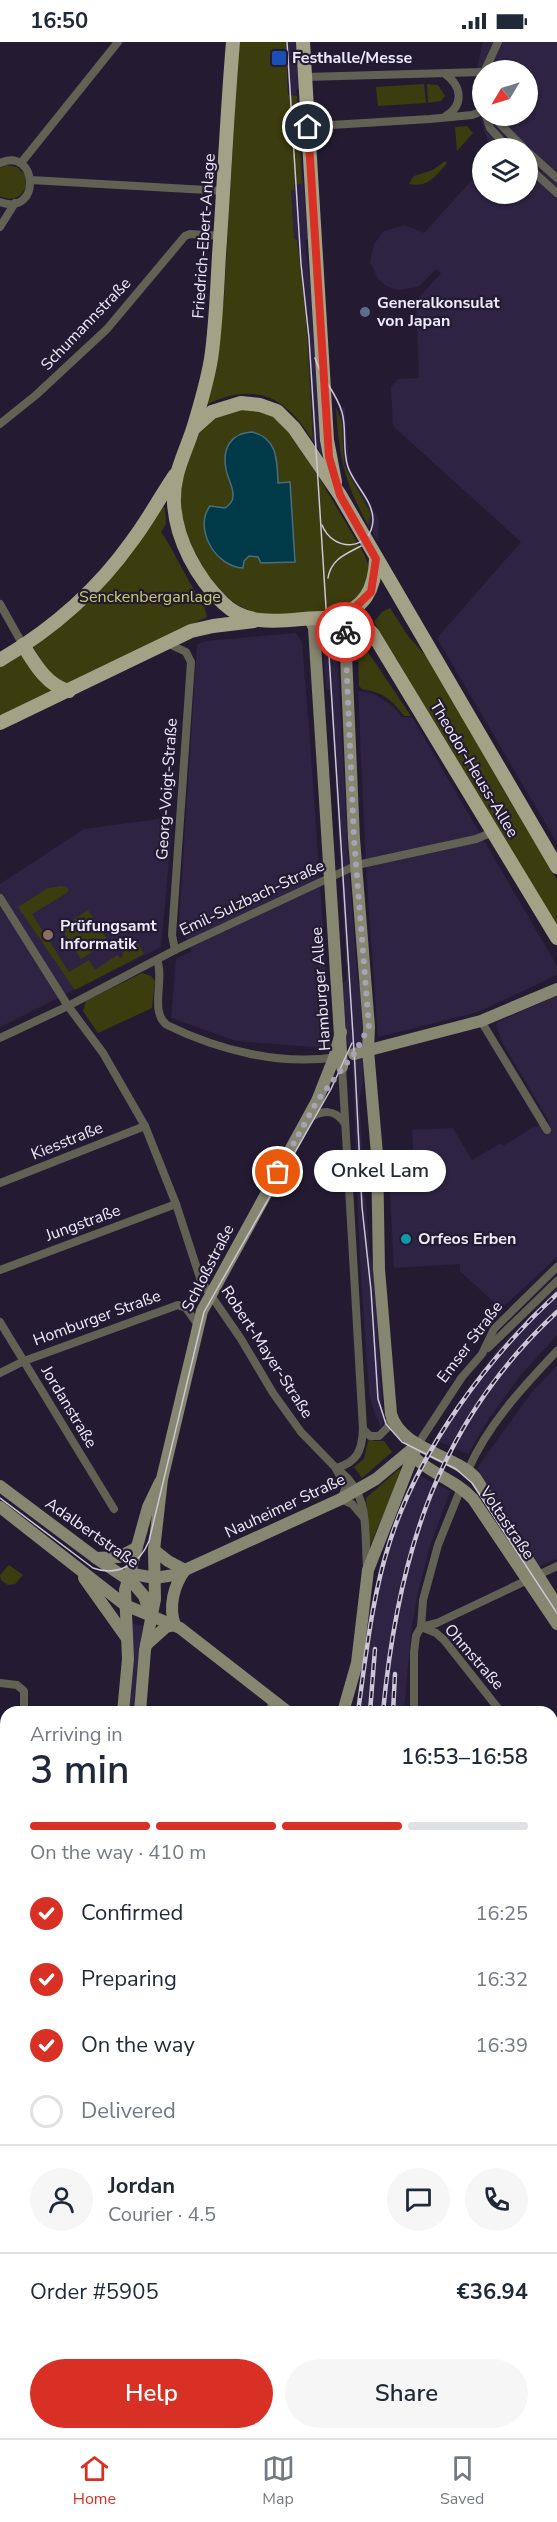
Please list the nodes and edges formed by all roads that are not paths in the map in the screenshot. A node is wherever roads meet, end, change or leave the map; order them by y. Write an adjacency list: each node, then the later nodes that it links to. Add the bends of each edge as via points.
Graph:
1 (118, 42): 18 (street)
2 (233, 42): 22 (main road, Friedrich-Ebert-Anlage)
3 (303, 42): 8 (main road)
4 (498, 42): 5 (street)
5 (489, 60)
6 (472, 72): 7 (street)
7 (445, 74): 8 (street); 10 (street, via 455,82 460,96 454,110)
8 (305, 77): 15 (main road)
9 (472, 115): 10 (street)
10 (443, 118): 15 (street, via 332,125 318,130)
11 (489, 126): 13 (street)
12 (502, 126): 14 (street)
13 (499, 138)
14 (514, 138)
15 (309, 144): 31 (main road, via 327,440)
16 (1, 159): 18 (street)
17 (538, 161): 20 (street)
18 (21, 164): 21 (street)
19 (538, 176): 23 (street)
20 (557, 178)
21 (31, 180): 22 (street); 25 (street, via 27,195)
22 (224, 191): 27 (main road, Friedrich-Ebert-Anlage)
23 (557, 193)
24 (0, 202): 25 (street)
25 (15, 203): 26 (street)
26 (0, 227)
27 (221, 236): 28 (street, Schumannstraße, via 190,234 180,240 107,329); 29 (main road, Friedrich-Ebert-Anlage, via 215,328)
28 (0, 424)
29 (193, 430): 30 (main road); 31 (main road, via 212,412 233,404 260,405 277,411 294,428)
30 (176, 473): 36 (main road, via 177,519 194,566 225,605); 38 (main road, via 105,575 63,616)
31 (340, 495): 32 (main road)
32 (376, 559): 34 (main road, via 371,592); 44 (main road, Theodor-Heuss-Allee)
33 (0, 604): 38 (street)
34 (350, 618): 35 (main road); 42 (main road, Theodor-Heuss-Allee, via 373,634); 43 (street)
35 (310, 619): 36 (main road); 45 (street, Hamburger Allee, via 314,628)
36 (256, 621): 37 (main road, via 204,627)
37 (167, 642): 40 (main road); 48 (street, Georg-Voigt-Straße, via 186,652 191,662 172,936)
38 (23, 645): 39 (main road); 40 (main road, via 46,676)
39 (0, 660)
40 (69, 691): 41 (main road)
41 (0, 723)
42 (493, 832): 43 (street, Emil-Sulzbach-Straße); 47 (main road, Theodor-Heuss-Allee)
43 (357, 865): 45 (street, Emil-Sulzbach-Straße); 53 (street)
44 (557, 867)
45 (330, 877): 48 (street, Emil-Sulzbach-Straße); 54 (street, Hamburger Allee)
46 (0, 898): 51 (street, Robert-Mayer-Straße)
47 (557, 938)
48 (175, 950): 49 (street, Emil-Sulzbach-Straße)
49 (157, 960): 51 (street, Emil-Sulzbach-Straße); 57 (street, via 161,978 159,1015 167,1025 207,1042 269,1057)
50 (557, 989): 52 (street)
51 (68, 1006): 55 (street, Emil-Sulzbach-Straße); 60 (street, Robert-Mayer-Straße, via 103,1053)
52 (481, 1021): 56 (street); 61 (street)
53 (369, 1027): 56 (street); 57 (street, Schloßstraße)
54 (341, 1032): 57 (street, Schloßstraße)
55 (0, 1038)
56 (368, 1050): 57 (street); 74 (street)
57 (343, 1059): 58 (street, Schloßstraße); 59 (street, Hamburger Allee)
58 (307, 1119): 59 (street, via 331,1112); 67 (street, Schloßstraße)
59 (346, 1125): 75 (street, Hamburger Allee)
60 (145, 1126): 62 (street, Kiesstraße); 63 (street, Robert-Mayer-Straße)
61 (547, 1130)
62 (0, 1183)
63 (176, 1204): 65 (street, Jungstraße); 67 (street, Robert-Mayer-Straße, via 195,1268)
64 (557, 1268): 71 (street, Emser Straße, via 494,1329)
65 (0, 1270)
66 (557, 1281): 71 (street)
67 (210, 1293): 69 (street, Schloßstraße); 78 (street, Robert-Mayer-Straße, via 279,1400)
68 (0, 1322): 72 (street, Jordanstraße)
69 (198, 1325): 72 (street, Homburger Straße, via 186,1308 178,1305); 80 (street, Schloßstraße)
70 (557, 1351): 79 (street, via 497,1420)
71 (482, 1354): 76 (street, Emser Straße)
72 (24, 1361): 73 (street, Homburger Straße); 86 (street, Jordanstraße)
73 (0, 1373)
74 (391, 1413): 75 (street, via 388,1426 379,1436 370,1436); 76 (street, via 398,1427)
75 (363, 1429): 78 (street, Hamburger Allee, via 360,1453 349,1464)
76 (418, 1444): 77 (street); 79 (street, Voltastraße); 83 (street, Nauheimer Straße)
77 (414, 1457): 82 (street, Voltastraße); 94 (street)
78 (335, 1468): 83 (street, Robert-Mayer-Straße); 84 (street, Robert-Mayer-Straße, via 346,1487)
79 (468, 1470): 97 (street, Voltastraße, via 484,1488)
80 (162, 1479): 88 (street, Schloßstraße, via 148,1507); 89 (street, Schloßstraße)
81 (0, 1486): 90 (street, Adalbertstraße)
82 (459, 1486): 97 (street, Voltastraße); 104 (street, via 430,1571)
83 (358, 1490): 84 (street, Nauheimer Straße); 87 (street)
84 (341, 1500): 87 (street, via 352,1504); 93 (street, Nauheimer Straße)
85 (0, 1507): 92 (street)
86 (114, 1509)
87 (364, 1518): 94 (street)
88 (136, 1548): 90 (street, via 119,1557); 95 (street, Schloßstraße)
89 (154, 1550): 93 (street); 96 (street, Schloßstraße)
90 (96, 1558): 95 (street, Adalbertstraße)
91 (557, 1566): 97 (street)
92 (79, 1569): 99 (street); 105 (street)
93 (185, 1570): 96 (street, Nauheimer Straße); 103 (street, via 175,1592)
94 (368, 1570): 112 (street, via 357,1663)
95 (127, 1577): 96 (street, Nauheimer Straße, via 133,1574); 98 (street, Adalbertstraße); 99 (street, Schloßstraße)
96 (155, 1578): 98 (street, Nauheimer Straße); 101 (street, Schloßstraße)
97 (532, 1578): 100 (street, Voltastraße); 102 (street, Voltastraße); 104 (street)
98 (139, 1588): 99 (street, Nauheimer Straße); 101 (street, Adalbertstraße)
99 (125, 1605): 101 (street); 105 (street, Schloßstraße)
100 (557, 1605)
101 (151, 1617): 103 (street); 106 (street, Schloßstraße)
102 (557, 1624)
103 (174, 1625): 106 (street, via 166,1627); 111 (street)
104 (421, 1627): 113 (street, via 414,1652); 114 (street, Ohmstraße, via 444,1640)
105 (127, 1639): 109 (street, Schloßstraße)
106 (145, 1646): 110 (street, Schloßstraße)
107 (0, 1683): 108 (street, via 17,1685 24,1691)
108 (24, 1706)
109 (124, 1706)
110 (140, 1706)
111 (271, 1706)
112 (345, 1706)
113 (414, 1706)
114 (496, 1706)

